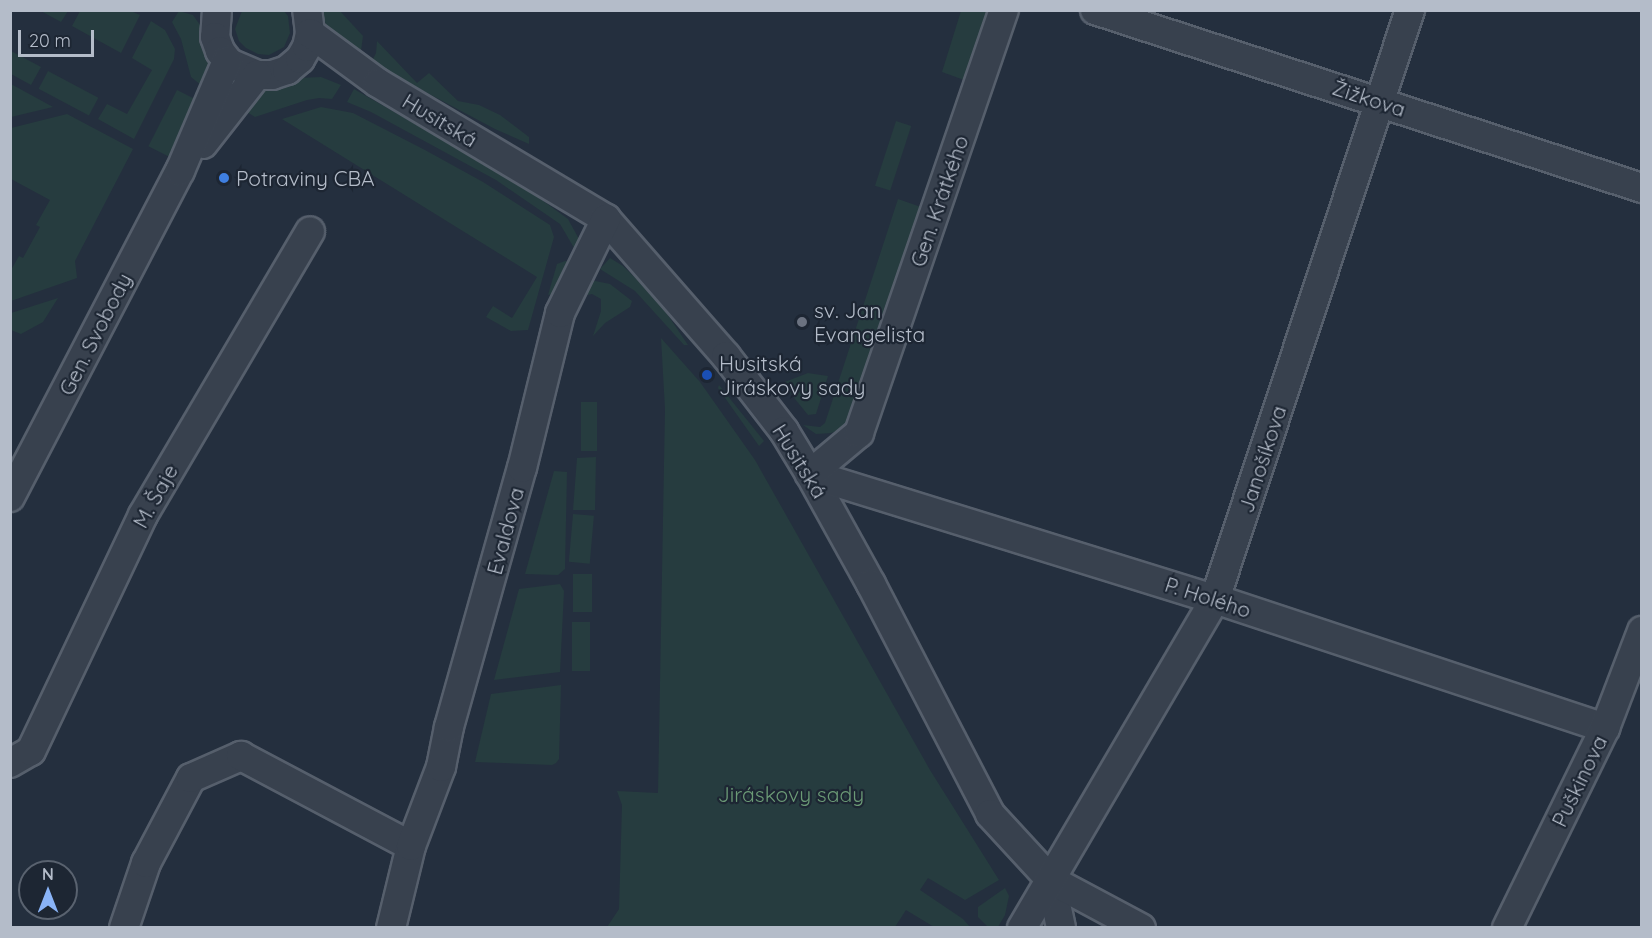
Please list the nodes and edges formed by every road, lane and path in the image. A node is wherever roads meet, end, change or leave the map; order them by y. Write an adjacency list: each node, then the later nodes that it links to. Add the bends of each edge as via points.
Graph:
1 (1004, 10): 15 (street, Gen. Krátkého, via 859,433)
2 (1095, 10): 10 (street, Žižkova)
3 (1410, 10): 10 (street, Janošíkova)
4 (210, 14): 7 (street, via 215,37)
5 (308, 22): 6 (street, via 307,46); 9 (street, Husitská)
6 (300, 59): 8 (street, via 286,70); 9 (street, Husitská)
7 (227, 61): 8 (street); 11 (street, Gen. Svobody)
8 (257, 75): 11 (street, Gen. Svobody)
9 (378, 83): 13 (street, Husitská)
10 (1381, 102): 12 (street, Žižkova); 17 (street, Janošíkova)
11 (180, 171): 16 (street, Gen. Svobody)
12 (1641, 188)
13 (606, 219): 15 (street, Husitská, via 726,356 784,431); 21 (street, Evaldova, via 560,313 441,767)
14 (310, 231): 20 (street, M. Šaje, via 143,515 31,751)
15 (810, 474): 17 (street, P. Holého); 22 (street, Husitská, via 990,814)
16 (10, 497)
17 (1215, 599): 19 (street, P. Holého); 22 (street, Janošíkova)
18 (1641, 631): 19 (street, Puškinova)
19 (1605, 728): 28 (street, Puškinova)
20 (10, 763)
21 (411, 846): 23 (street, via 241,756 191,778 146,863); 24 (street, Evaldova)
22 (1051, 880): 25 (street, Janošíkova); 26 (street); 27 (street)
23 (124, 927)
24 (391, 927)
25 (1022, 927)
26 (1061, 927)
27 (1141, 927)
28 (1507, 927)

